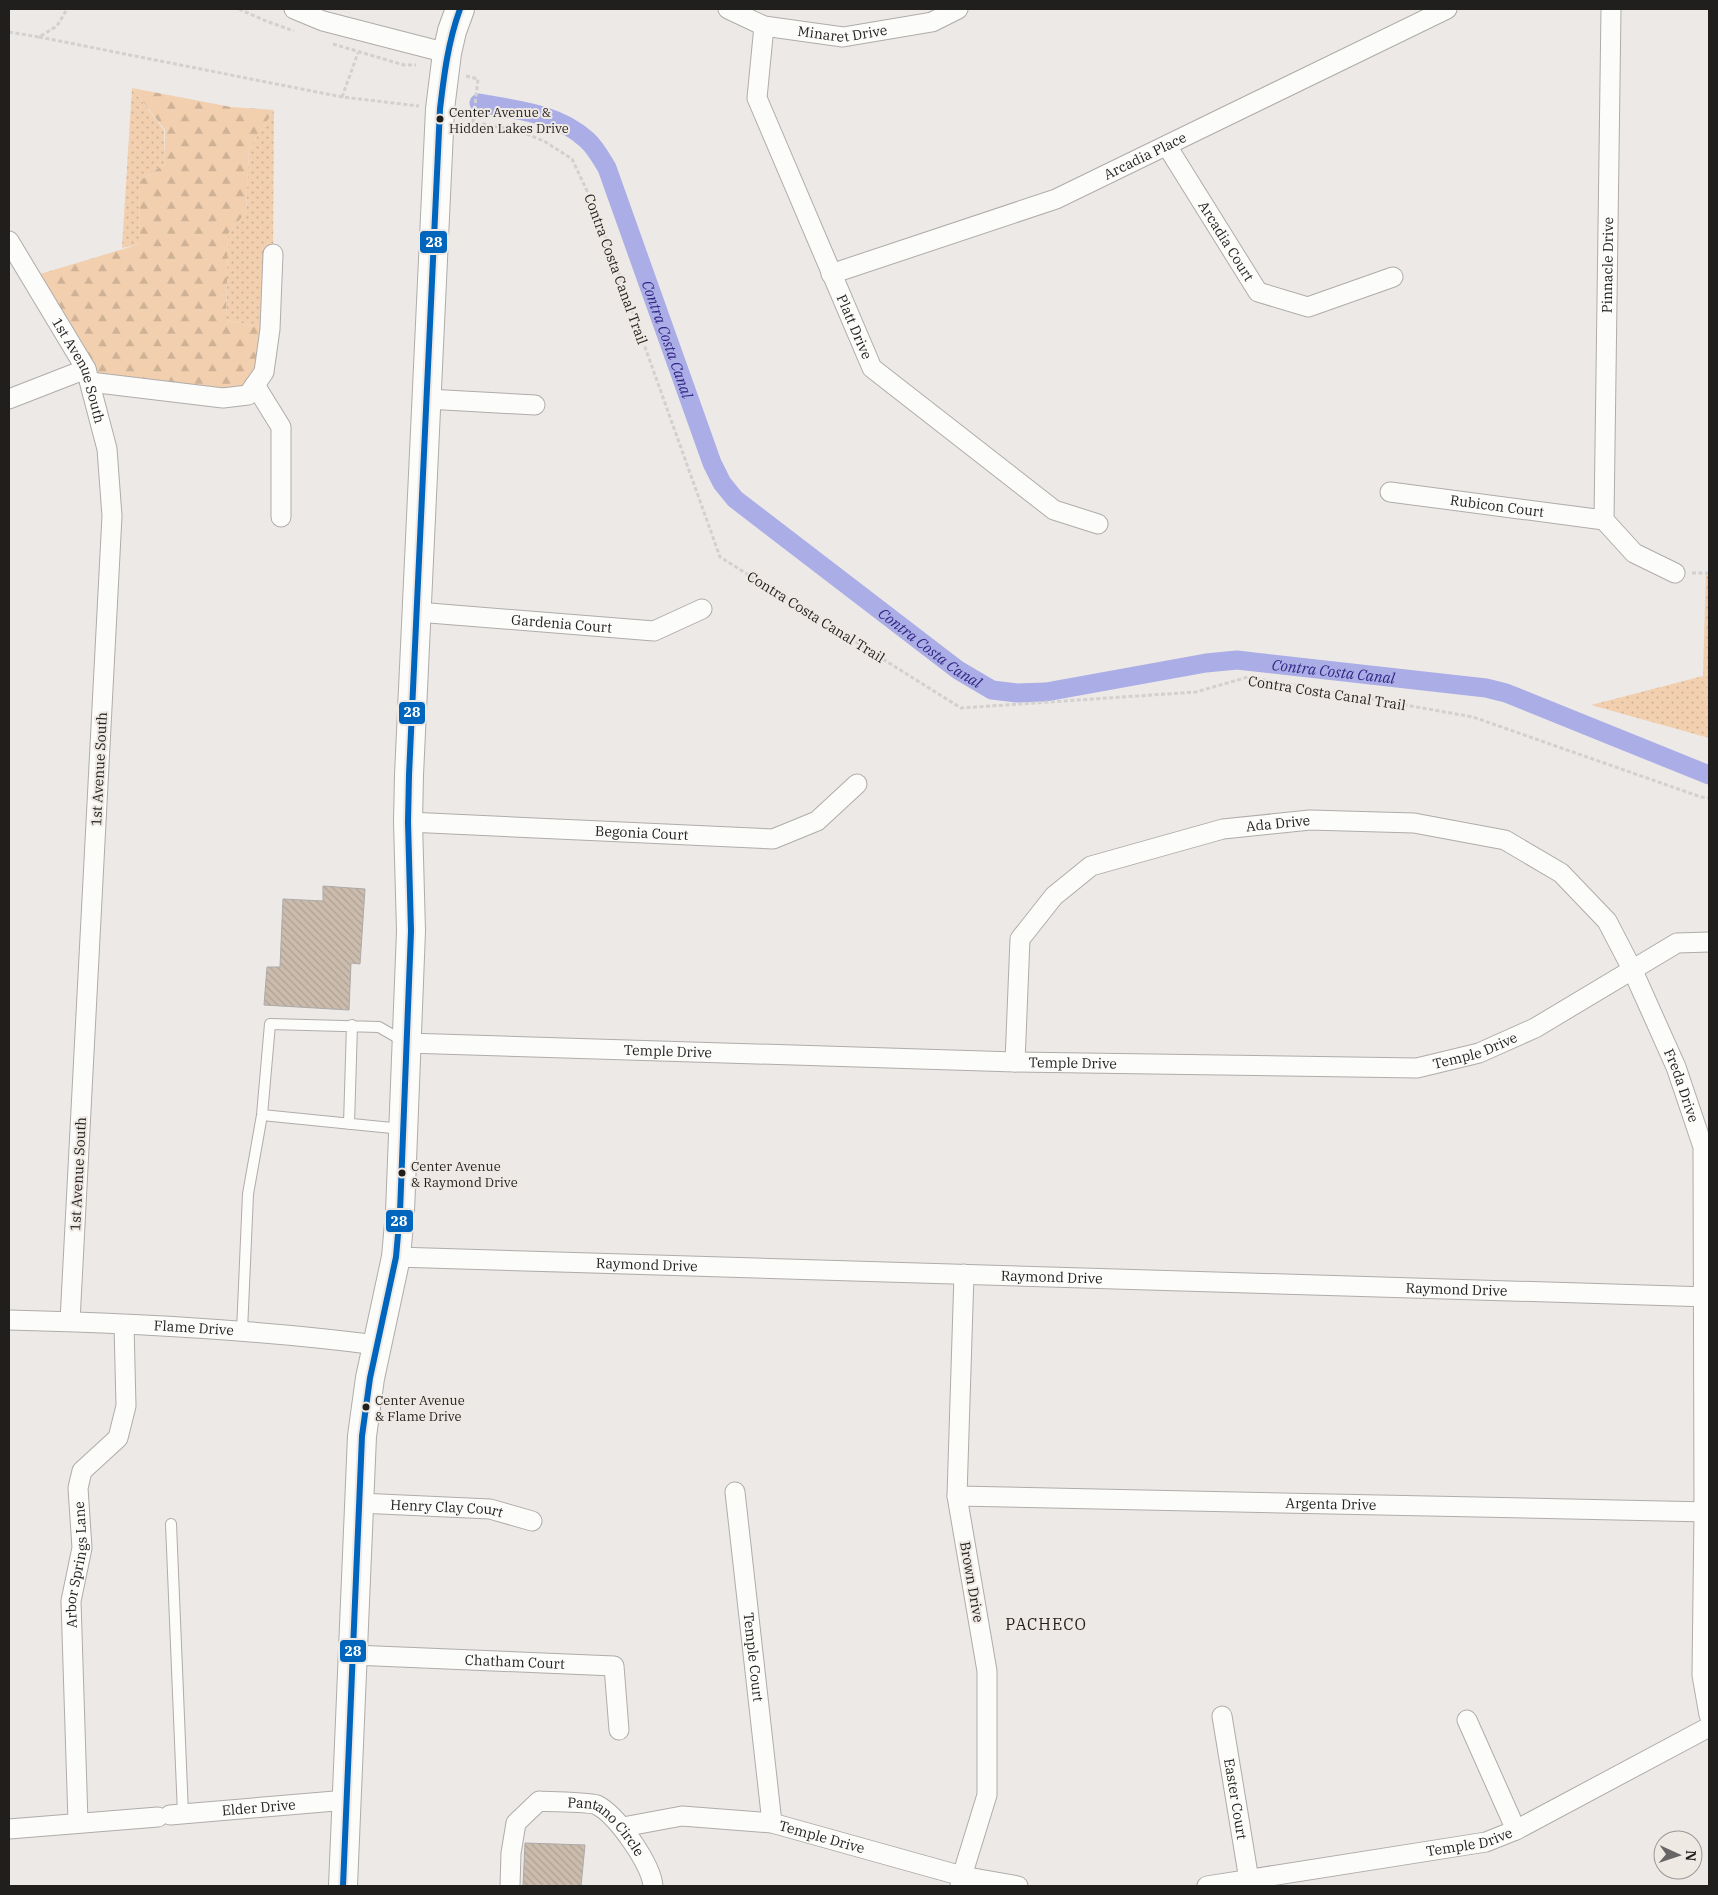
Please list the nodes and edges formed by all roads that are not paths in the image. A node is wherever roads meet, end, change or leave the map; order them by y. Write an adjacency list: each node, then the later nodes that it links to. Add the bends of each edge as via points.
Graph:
1 (294, 9): 7 (street)
2 (460, 9): 9 (street)
3 (728, 9): 8 (street, Minaret Drive)
4 (958, 9): 8 (street, Minaret Drive, via 932,22 843,37)
5 (1447, 9): 10 (street, Arcadia Place)
6 (1611, 9): 22 (street, Pinnacle Drive)
7 (325, 15): 9 (street)
8 (764, 26): 13 (street, Platt Drive, via 757,98)
9 (446, 62): 18 (street, via 440,108)
10 (1167, 146): 13 (street, Arcadia Place, via 1056,199); 14 (street, Arcadia Court, via 1258,292 1308,307)
11 (9, 241): 15 (street, 1st Avenue South)
12 (274, 254): 16 (street, via 264,372)
13 (831, 274): 23 (street, Platt Drive, via 872,368 1054,510)
14 (1393, 277)
15 (88, 375): 16 (street, via 223,398 248,394); 17 (street); 41 (street, 1st Avenue South, via 107,449 112,516)
16 (255, 385): 21 (street, via 281,427)
17 (9, 399)
18 (427, 399): 19 (street); 26 (street)
19 (535, 405)
20 (1390, 492): 22 (street, Rubicon Court)
21 (281, 518)
22 (1604, 520): 24 (street, via 1634,553)
23 (1098, 524)
24 (1675, 572)
25 (702, 609): 26 (street, Gardenia Court, via 654,631)
26 (417, 612): 28 (street)
27 (857, 784): 28 (street, Begonia Court, via 818,821 773,839)
28 (408, 822): 32 (street, via 411,931)
29 (1709, 942): 30 (street, Temple Drive, via 1677,943)
30 (1634, 970): 33 (street, Temple Drive, via 1535,1028 1479,1053 1417,1068); 33 (street, Ada Drive, via 1607,921 1560,873 1505,840 1414,823 1310,820 1223,829 1091,866 1054,896 1020,939); 39 (street, Freda Drive, via 1676,1067 1703,1147)
31 (352, 1025): 32 (lane, via 380,1026); 34 (lane, via 270,1024); 35 (lane)
32 (407, 1043): 33 (street, Temple Drive); 36 (street)
33 (1014, 1062)
34 (262, 1115): 35 (lane); 43 (lane, via 248,1194)
35 (349, 1124): 36 (lane)
36 (403, 1129): 37 (street)
37 (396, 1257): 38 (street, Raymond Drive); 44 (street)
38 (964, 1274): 39 (street, Raymond Drive); 46 (street, Brown Drive)
39 (1706, 1297): 48 (street, Freda Drive)
40 (9, 1320): 41 (street, Flame Drive)
41 (70, 1321): 42 (street, Flame Drive)
42 (124, 1325): 43 (street, Flame Drive); 59 (street, Arbor Springs Lane, via 126,1406 118,1438 82,1471 78,1488 82,1548 71,1601)
43 (242, 1330): 44 (street, Flame Drive)
44 (377, 1345): 47 (street, via 362,1436)
45 (735, 1492): 60 (street, Temple Court)
46 (957, 1496): 48 (street, Argenta Drive); 65 (street, Brown Drive, via 987,1671 987,1795)
47 (359, 1503): 49 (street, Henry Clay Court, via 490,1509); 51 (street)
48 (1706, 1512): 52 (street, Freda Drive, via 1702,1675)
49 (532, 1521)
50 (171, 1524): 58 (lane)
51 (353, 1655): 56 (street, Chatham Court, via 614,1666); 57 (street)
52 (1709, 1715)
53 (1222, 1716): 64 (street, Easter Court)
54 (1467, 1720): 63 (street)
55 (1709, 1726): 63 (street, Temple Drive)
56 (619, 1730)
57 (347, 1800): 58 (street, Elder Drive); 66 (street)
58 (170, 1815): 59 (street, Elder Drive)
59 (78, 1822): 62 (street, Elder Drive)
60 (772, 1823): 61 (street, Temple Drive, via 682,1816); 65 (street, Temple Drive)
61 (623, 1828): 67 (street, Pantano Circle, via 596,1805 539,1801 516,1823); 68 (street, Pantano Circle, via 652,1876)
62 (9, 1829)
63 (1516, 1830): 64 (street, Temple Drive, via 1486,1842)
64 (1249, 1880): 70 (street, Temple Drive)
65 (961, 1881): 69 (street, Temple Drive)
66 (343, 1886)
67 (510, 1886)
68 (653, 1886)
69 (1018, 1886)
70 (1207, 1886)

